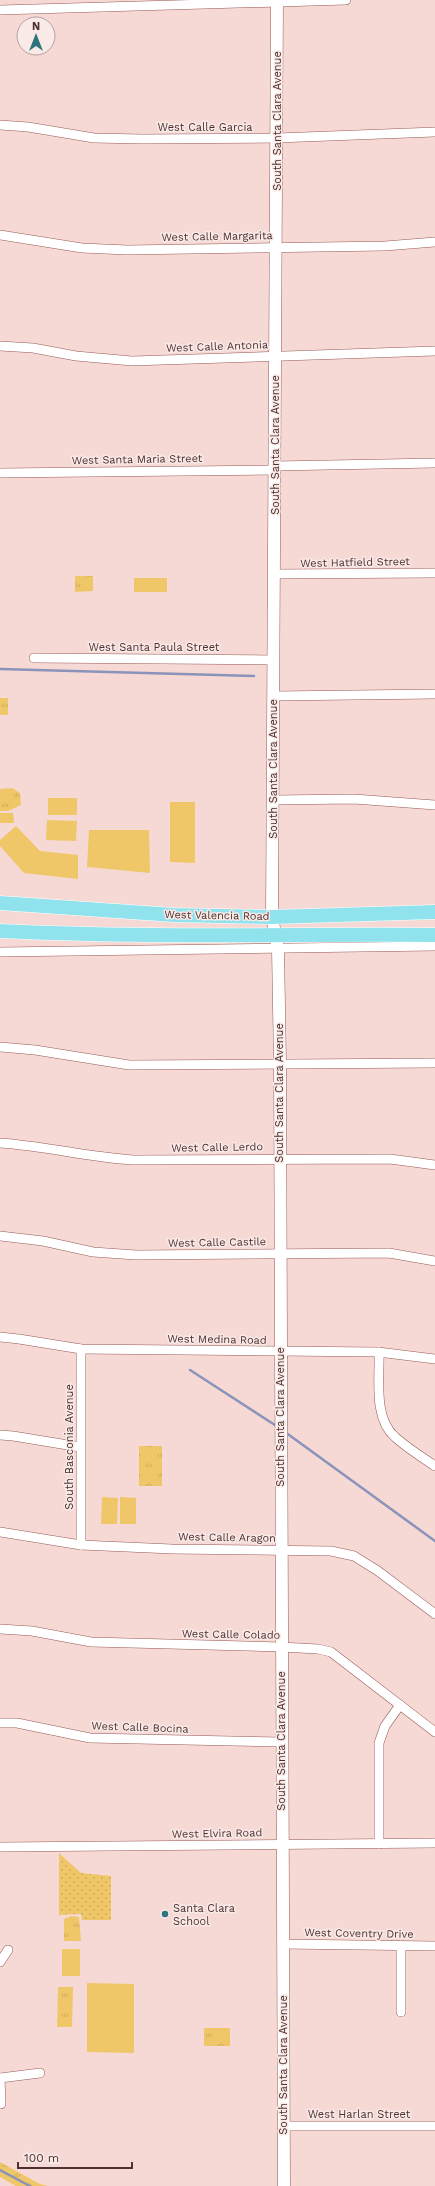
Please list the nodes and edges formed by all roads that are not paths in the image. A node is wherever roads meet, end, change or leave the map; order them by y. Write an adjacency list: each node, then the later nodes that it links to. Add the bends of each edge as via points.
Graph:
1 (346, 0): 2 (street)
2 (277, 1): 3 (street); 6 (street, South Santa Clara Avenue)
3 (0, 10)
4 (0, 125): 6 (street, West Calle Garcia, via 28,126 94,138)
5 (435, 132): 6 (street, West Calle Garcia)
6 (277, 138): 9 (street, South Santa Clara Avenue)
7 (0, 235): 9 (street, West Calle Margarita, via 82,248 127,250)
8 (435, 242): 9 (street, West Calle Margarita, via 385,246)
9 (276, 247): 12 (street, South Santa Clara Avenue)
10 (0, 346): 12 (street, West Calle Antonia, via 132,361)
11 (435, 351): 12 (street, West Calle Antonia)
12 (276, 356): 14 (street, South Santa Clara Avenue)
13 (435, 463): 14 (street, West Santa Maria Street)
14 (275, 468): 15 (street, West Santa Maria Street); 17 (street, South Santa Clara Avenue)
15 (0, 473)
16 (435, 573): 17 (street, West Hatfield Street)
17 (274, 574): 19 (street, South Santa Clara Avenue)
18 (34, 658): 19 (street, West Santa Paula Street)
19 (274, 660): 21 (street, South Santa Clara Avenue)
20 (435, 694): 21 (street)
21 (274, 696): 22 (street, South Santa Clara Avenue)
22 (273, 800): 23 (street, via 354,799); 26 (street, South Santa Clara Avenue)
23 (435, 805)
24 (0, 903): 26 (main road, West Valencia Road, via 174,915)
25 (435, 912): 26 (main road, West Valencia Road)
26 (272, 917): 28 (street, South Santa Clara Avenue)
27 (0, 931): 28 (main road, West Valencia Road, via 94,935)
28 (275, 934): 29 (main road, West Valencia Road); 31 (street, South Santa Clara Avenue)
29 (435, 935)
30 (435, 946): 31 (street)
31 (278, 949): 32 (street); 35 (street, South Santa Clara Avenue)
32 (0, 952)
33 (0, 1047): 35 (street, via 129,1065)
34 (435, 1063): 35 (street)
35 (280, 1064): 37 (street, South Santa Clara Avenue)
36 (0, 1143): 37 (street, West Calle Lerdo, via 36,1146 98,1158)
37 (279, 1159): 38 (street, West Calle Lerdo, via 390,1159); 40 (street, South Santa Clara Avenue)
38 (435, 1165)
39 (0, 1236): 40 (street, West Calle Castile, via 43,1241 93,1252 136,1255)
40 (279, 1253): 41 (street, West Calle Castile, via 389,1253); 44 (street, South Santa Clara Avenue)
41 (435, 1261)
42 (0, 1337): 43 (street, West Medina Road)
43 (81, 1349): 44 (street, West Medina Road); 48 (street, South Basconia Avenue)
44 (280, 1351): 45 (street, West Medina Road); 52 (street, South Santa Clara Avenue)
45 (379, 1352): 46 (street, West Medina Road); 49 (street, via 380,1403 385,1424 394,1437)
46 (435, 1359)
47 (0, 1435): 48 (street)
48 (80, 1447): 51 (street, South Basconia Avenue)
49 (435, 1466)
50 (0, 1532): 51 (street, West Calle Aragon)
51 (81, 1545): 52 (street, West Calle Aragon)
52 (281, 1550): 53 (street, West Calle Aragon, via 331,1551 354,1556); 55 (street, South Santa Clara Avenue)
53 (435, 1614)
54 (0, 1629): 55 (street, West Calle Colado, via 32,1631 91,1642)
55 (281, 1647): 56 (street, West Calle Colado, via 331,1652); 59 (street, South Santa Clara Avenue)
56 (400, 1705): 58 (street, West Calle Colado); 61 (street, via 384,1726 379,1743)
57 (0, 1723): 59 (street, West Calle Bocina, via 17,1723 90,1738)
58 (435, 1732)
59 (282, 1742): 62 (street, South Santa Clara Avenue)
60 (435, 1843): 61 (street, West Elvira Road)
61 (379, 1844): 62 (street, West Elvira Road)
62 (282, 1845): 63 (street, West Elvira Road); 64 (street, South Santa Clara Avenue)
63 (0, 1847)
64 (282, 1944): 65 (street, West Coventry Drive); 73 (street, South Santa Clara Avenue)
65 (401, 1945): 66 (street, West Coventry Drive); 69 (street)
66 (435, 1946)
67 (8, 1950): 68 (street)
68 (0, 1962)
69 (401, 2012)
70 (40, 2073): 71 (street)
71 (0, 2078): 72 (street)
72 (1, 2104)
73 (283, 2126): 74 (street, West Harlan Street); 75 (street, South Santa Clara Avenue)
74 (435, 2126)
75 (284, 2186)

